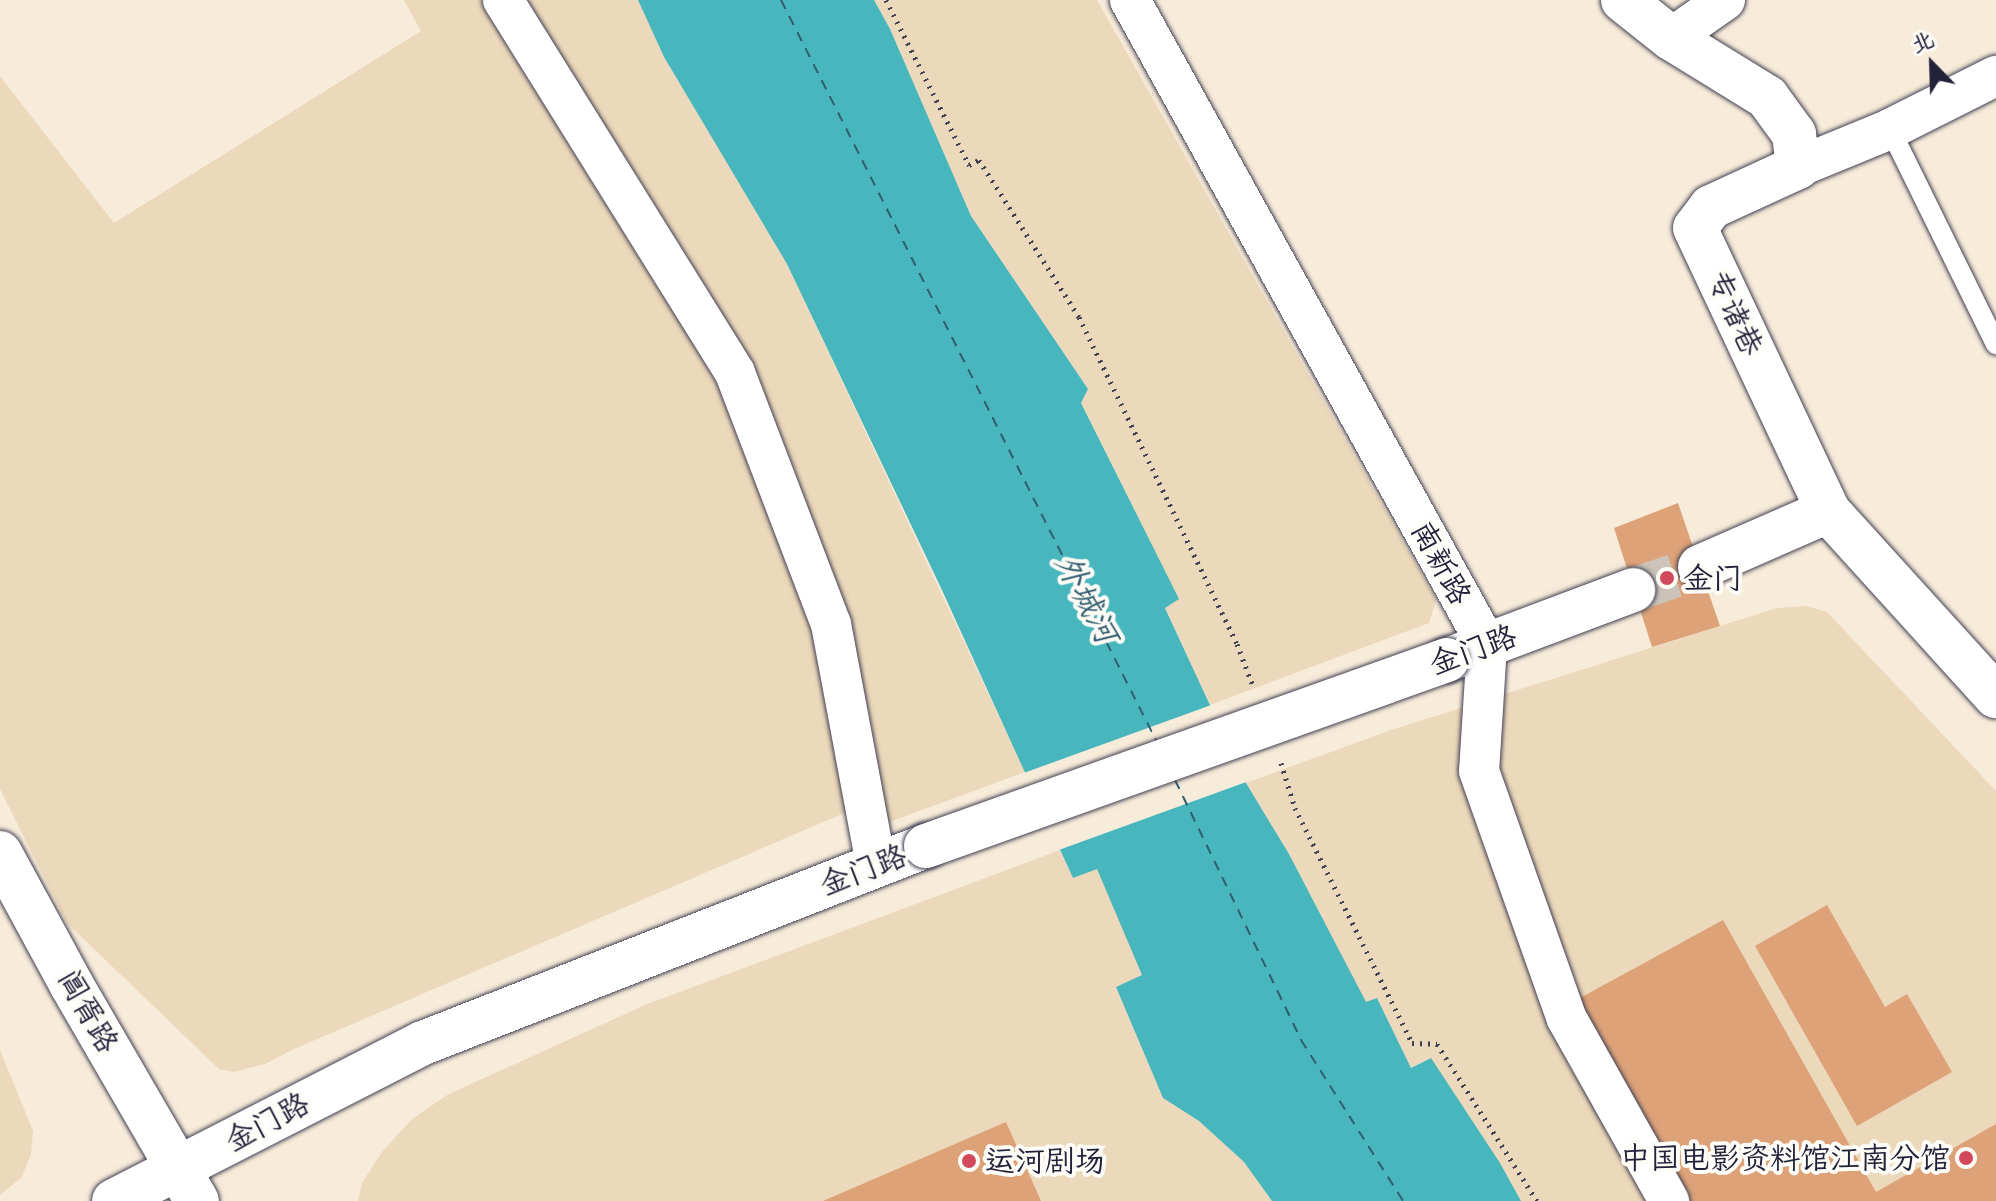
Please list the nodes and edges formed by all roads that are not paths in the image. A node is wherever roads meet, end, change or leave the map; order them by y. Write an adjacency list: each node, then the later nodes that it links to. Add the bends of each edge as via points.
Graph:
1 (503, 0): 16 (street, via 735,373 831,624)
2 (1130, 0): 13 (street, 南新路)
3 (1623, 0): 5 (street)
4 (1725, 0): 5 (street)
5 (1671, 38): 8 (street, via 1767,97 1794,134)
6 (1996, 76): 7 (street)
7 (1890, 129): 8 (street); 9 (lane)
8 (1798, 167): 10 (street, 专诸巷, via 1711,207 1695,228)
9 (1996, 344)
10 (1828, 511): 11 (street); 14 (street, 专诸巷)
11 (1700, 567)
12 (1633, 590): 13 (street, 金门路)
13 (1467, 652): 16 (street, 金门路, bridge); 20 (street, via 1479,771 1567,1019)
14 (1996, 696)
15 (0, 853): 17 (street, 阊胥路)
16 (876, 865): 17 (street, 金门路, via 423,1043)
17 (189, 1184): 18 (street, 金门路); 19 (street, 阊胥路)
18 (114, 1201)
19 (219, 1201)
20 (1669, 1201)

